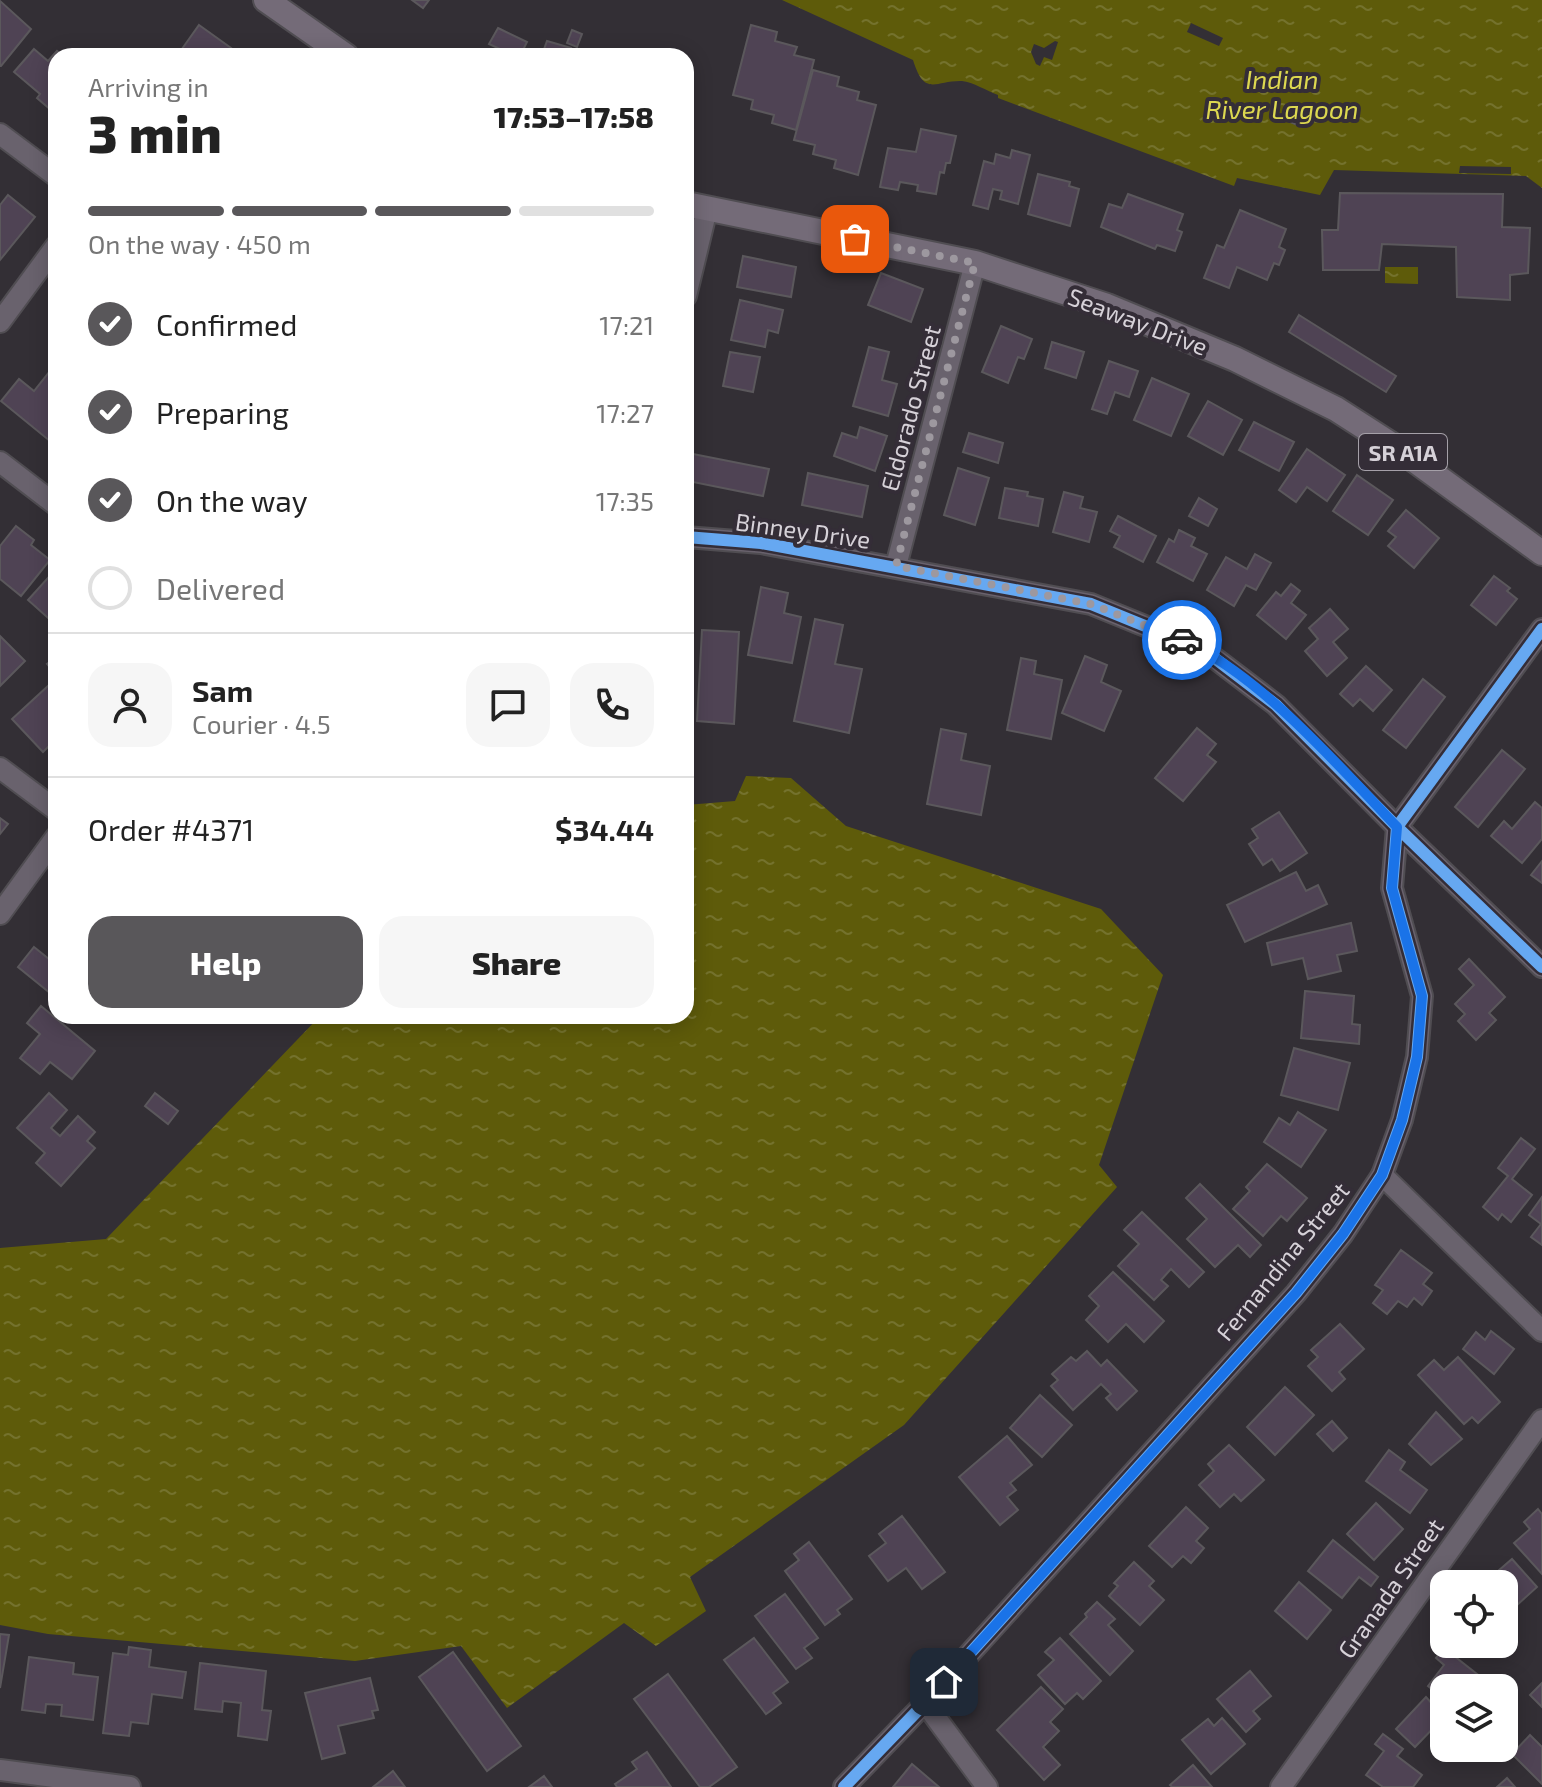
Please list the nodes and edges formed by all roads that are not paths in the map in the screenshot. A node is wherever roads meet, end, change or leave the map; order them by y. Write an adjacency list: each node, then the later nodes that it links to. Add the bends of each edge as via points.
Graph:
1 (266, 0): 2 (main road)
2 (335, 48)
3 (0, 134): 4 (street)
4 (48, 170)
5 (697, 206): 6 (street); 8 (main road, Seaway Drive / SR A1A)
6 (694, 231)
7 (48, 257): 9 (street)
8 (975, 263): 13 (main road, Seaway Drive / SR A1A, via 1107,306 1235,359 1336,409); 14 (street, Eldorado Street)
9 (0, 322)
10 (0, 462): 11 (street)
11 (48, 499)
12 (694, 538): 14 (street, Binney Drive, via 761,543)
13 (1542, 553)
14 (896, 566): 18 (street, Binney Drive, via 1091,604 1204,650 1276,705)
15 (1542, 629): 18 (street)
16 (0, 768): 17 (street)
17 (48, 804)
18 (1397, 827): 21 (street, Binney Drive); 22 (street, Fernandina Street, via 1392,888 1422,996 1417,1057)
19 (48, 848): 20 (street)
20 (0, 914)
21 (1542, 967)
22 (1382, 1175): 23 (street); 25 (street, Fernandina Street, via 1296,1293)
23 (1542, 1331)
24 (1542, 1420): 30 (street, Granada Street)
25 (925, 1703): 28 (street, Fernandina Street); 29 (street)
26 (0, 1770): 27 (street)
27 (120, 1786)
28 (844, 1787)
29 (987, 1787)
30 (1281, 1787)

